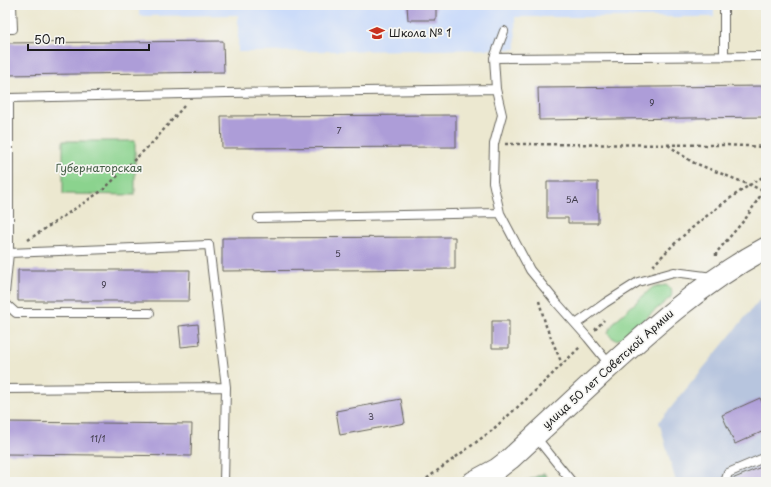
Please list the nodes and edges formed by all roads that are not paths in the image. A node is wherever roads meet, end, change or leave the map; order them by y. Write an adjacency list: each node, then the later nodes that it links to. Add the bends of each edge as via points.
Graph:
1 (12, 5): 3 (lane, via 13,29)
2 (724, 5): 5 (lane)
3 (5, 29)
4 (504, 31): 7 (lane)
5 (724, 56): 6 (lane); 7 (lane)
6 (766, 56)
7 (494, 58): 8 (lane)
8 (496, 89): 9 (lane, via 502,115 494,144 493,182); 12 (lane, via 9,98)
9 (500, 213): 10 (lane); 17 (lane, via 530,270)
10 (258, 218)
11 (766, 248): 13 (street, улица 50 лет Советской Армии)
12 (9, 253): 14 (lane); 19 (lane, via 209,245)
13 (716, 277): 17 (lane, via 674,272 638,282); 18 (street, улица 50 лет Советской Армии, via 684,301)
14 (5, 293)
15 (5, 303): 16 (lane, via 16,313)
16 (150, 314)
17 (576, 324): 18 (lane)
18 (610, 366): 21 (street, улица 50 лет Советской Армии)
19 (226, 387): 20 (lane); 23 (lane)
20 (5, 389)
21 (535, 435): 24 (street, улица 50 лет Советской Армии, via 510,459); 25 (lane)
22 (766, 457): 26 (lane, via 728,473)
23 (224, 482)
24 (474, 482)
25 (572, 482)
26 (724, 482)

